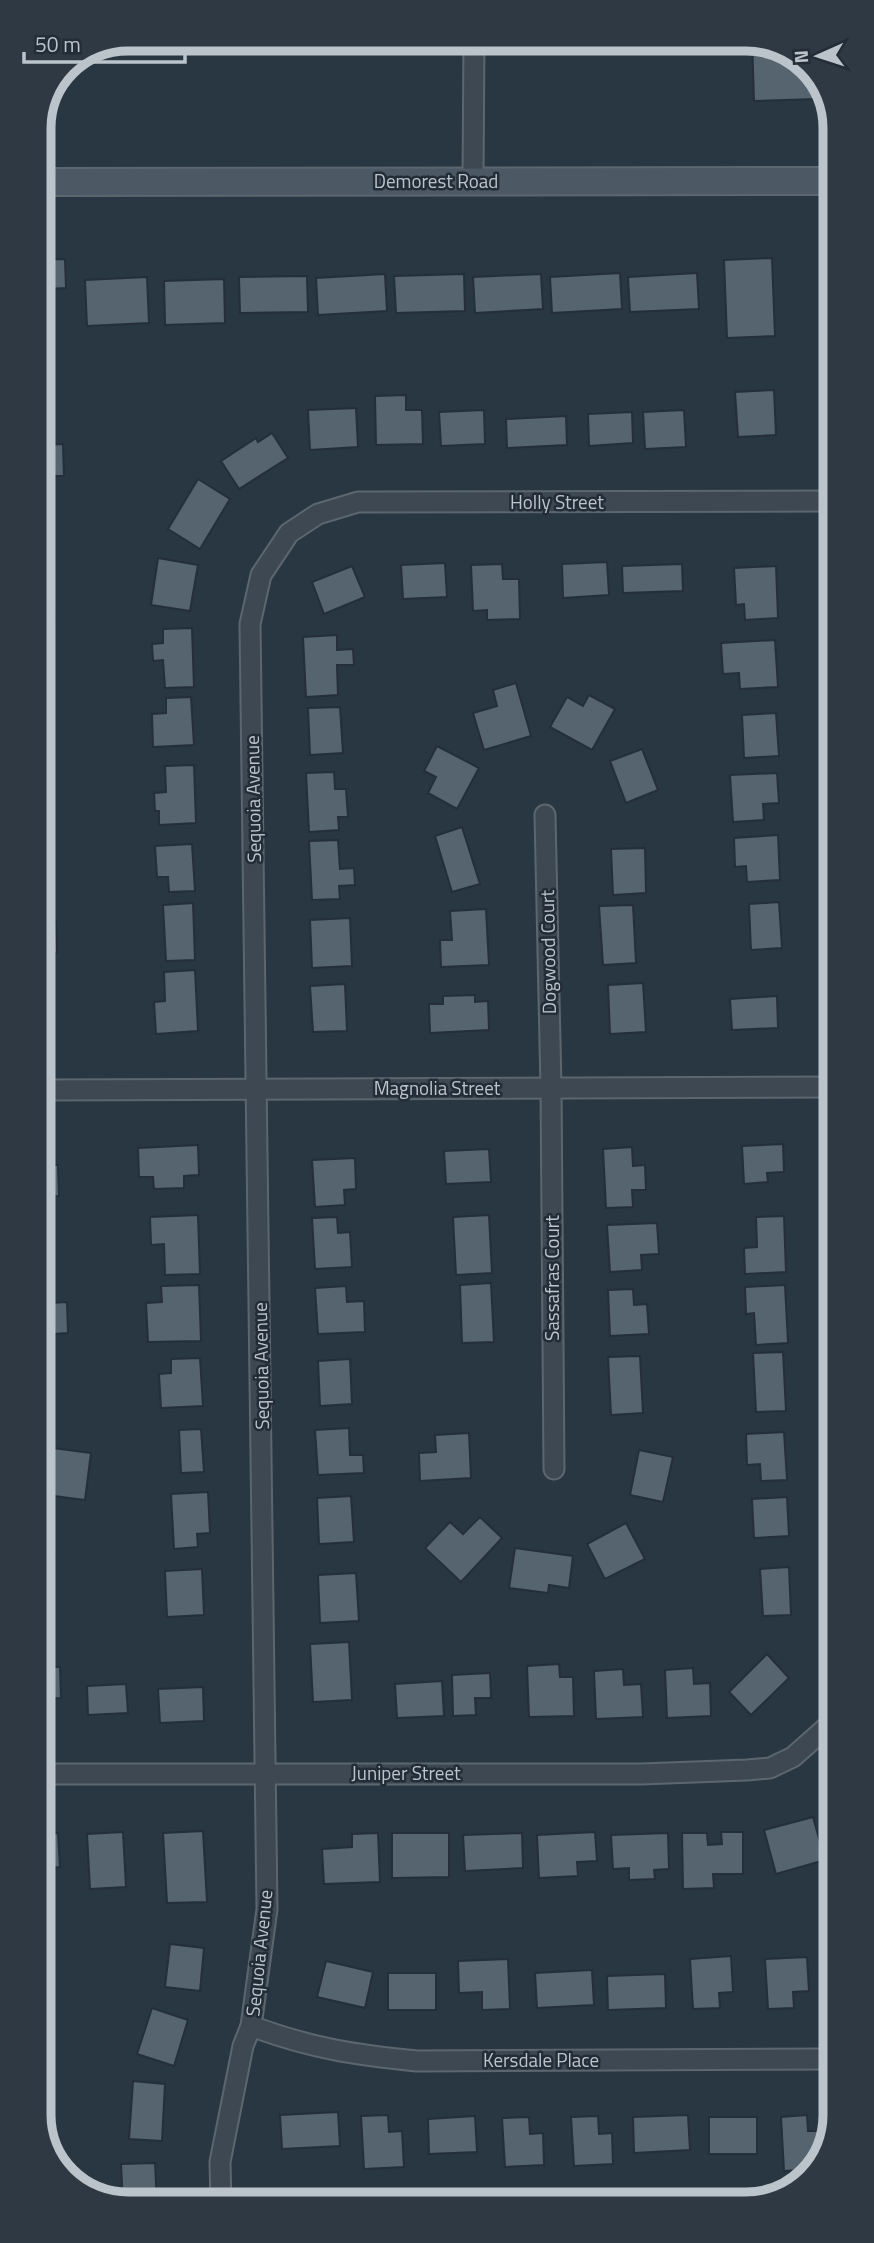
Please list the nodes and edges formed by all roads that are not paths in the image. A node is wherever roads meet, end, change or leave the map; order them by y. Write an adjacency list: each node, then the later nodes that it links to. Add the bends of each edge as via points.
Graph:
1 (474, 51): 2 (street)
2 (473, 180): 3 (street, Demorest Road); 4 (street, Demorest Road)
3 (823, 181)
4 (51, 182)
5 (823, 501): 6 (street, Holly Street, via 358,502 318,514)
6 (289, 533): 9 (street, Sequoia Avenue, via 261,575 250,624)
7 (545, 815): 10 (street, Dogwood Court)
8 (823, 1087): 10 (street, Magnolia Street)
9 (257, 1088): 10 (street, Magnolia Street); 11 (street, Magnolia Street); 14 (street, Sequoia Avenue)
10 (551, 1088): 12 (street, Sassafras Court)
11 (51, 1090)
12 (554, 1468)
13 (823, 1730): 14 (street, Juniper Street, via 793,1757 770,1768 641,1774)
14 (267, 1773): 15 (street, Juniper Street); 16 (street, Sequoia Avenue, via 267,1909)
15 (51, 1774)
16 (251, 2026): 17 (street, Kersdale Place, via 294,2042 417,2061); 18 (street, Sequoia Avenue, via 220,2162)
17 (823, 2059)
18 (220, 2192)

